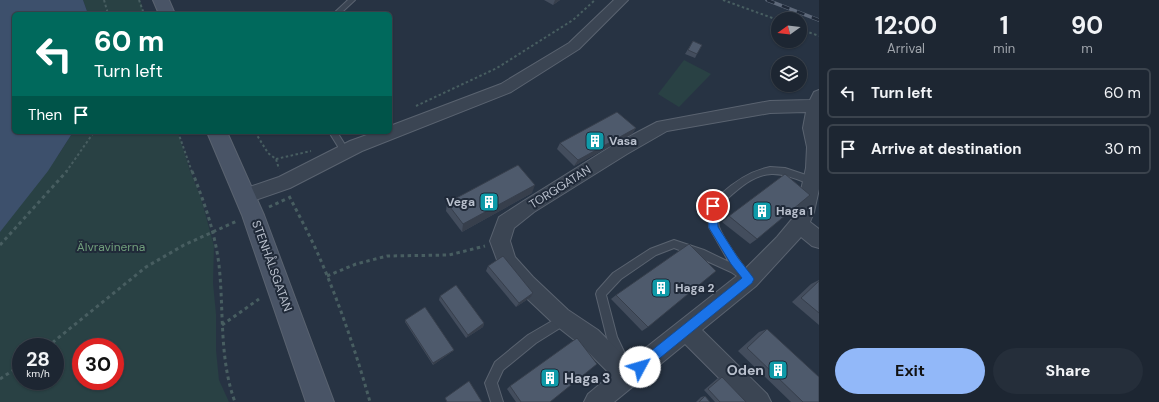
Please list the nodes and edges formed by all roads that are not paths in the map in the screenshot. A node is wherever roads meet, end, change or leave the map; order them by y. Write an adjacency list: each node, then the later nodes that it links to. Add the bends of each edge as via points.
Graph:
1 (161, 0): 4 (street)
2 (352, 0): 5 (lane)
3 (622, 0): 7 (street, via 574,46 506,88)
4 (166, 12)
5 (338, 12)
6 (817, 100): 11 (street, via 812,128); 18 (street, TORGGATAN, via 663,126 621,149 506,223 500,241 507,262 526,284)
7 (392, 133)
8 (218, 134): 14 (street, STENHÅLSGATAN)
9 (334, 134): 12 (lane)
10 (388, 134): 12 (street)
11 (817, 149): 13 (street)
12 (345, 151): 14 (street, via 284,183)
13 (812, 181): 15 (street, via 805,212); 17 (lane, via 771,170 736,186 713,206 714,228 734,261)
14 (244, 196): 21 (street, STENHÅLSGATAN)
15 (799, 225): 16 (street); 17 (street)
16 (819, 240)
17 (749, 279): 19 (street); 20 (lane, via 701,253 674,244 653,252 617,276 601,294 612,338)
18 (564, 319): 20 (street, via 590,338); 22 (lane, via 532,339 499,366 491,383)
19 (686, 329): 20 (street); 24 (street)
20 (628, 376): 23 (street)
21 (320, 402)
22 (498, 402)
23 (596, 402)
24 (759, 402)

